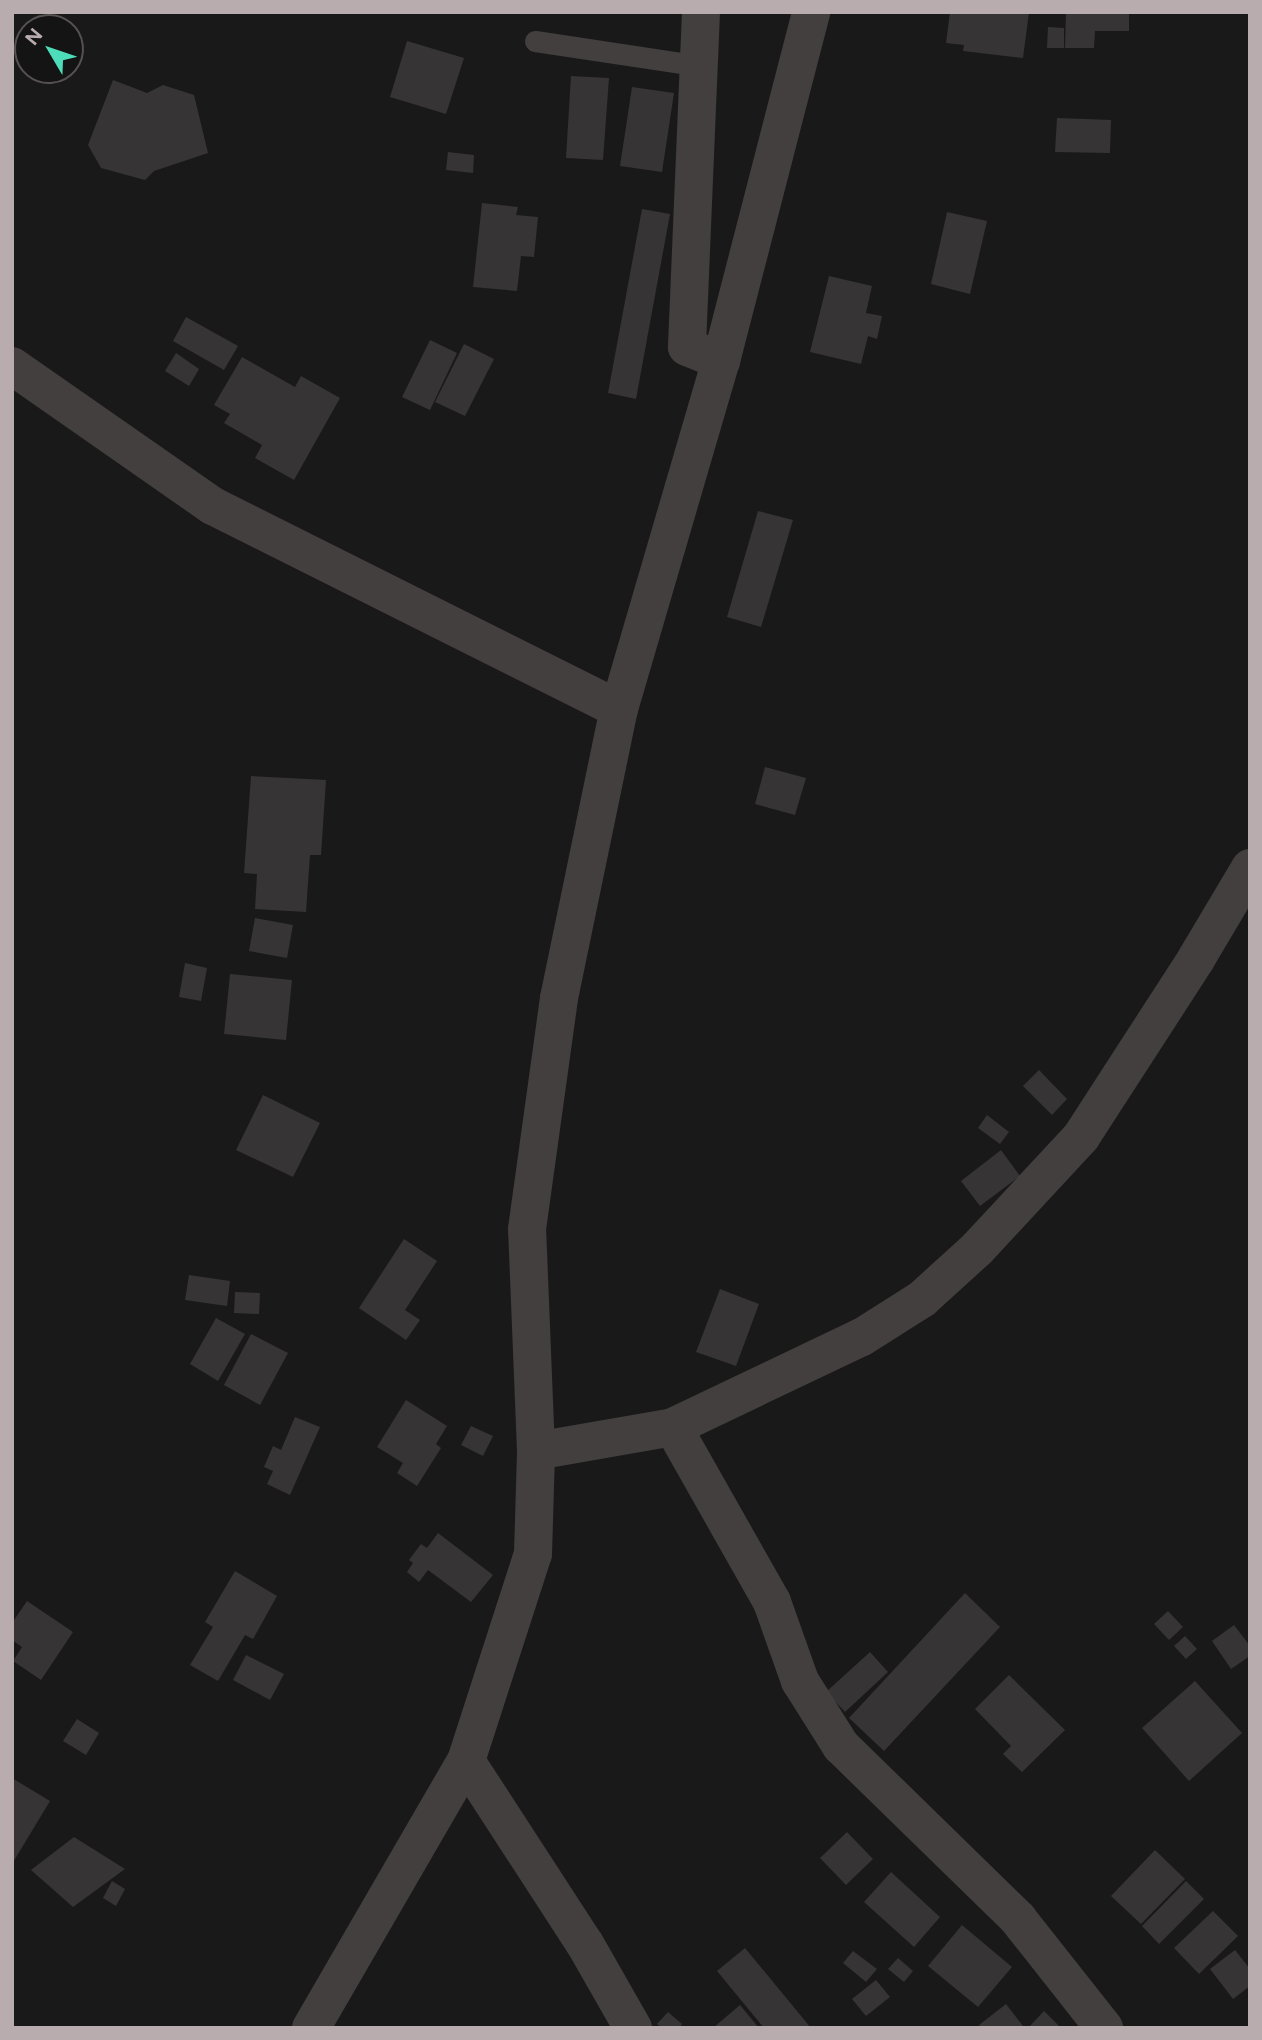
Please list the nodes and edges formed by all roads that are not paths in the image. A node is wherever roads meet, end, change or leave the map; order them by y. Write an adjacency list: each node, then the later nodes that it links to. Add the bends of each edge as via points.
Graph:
1 (701, 12): 4 (street)
2 (811, 12): 5 (street)
3 (535, 41): 4 (lane)
4 (700, 66): 5 (street, via 687,346)
5 (721, 361): 7 (street)
6 (12, 366): 7 (street, via 213,506)
7 (619, 709): 10 (street, via 559,999 527,1229)
8 (1250, 868): 9 (street, via 1081,1137 977,1250 922,1298 862,1337)
9 (673, 1427): 10 (street); 14 (street, via 772,1602 800,1681 841,1746 1018,1919)
10 (536, 1451): 11 (street, via 533,1554)
11 (466, 1761): 12 (street); 13 (street, via 585,1944)
12 (311, 2028)
13 (633, 2028)
14 (1104, 2028)

